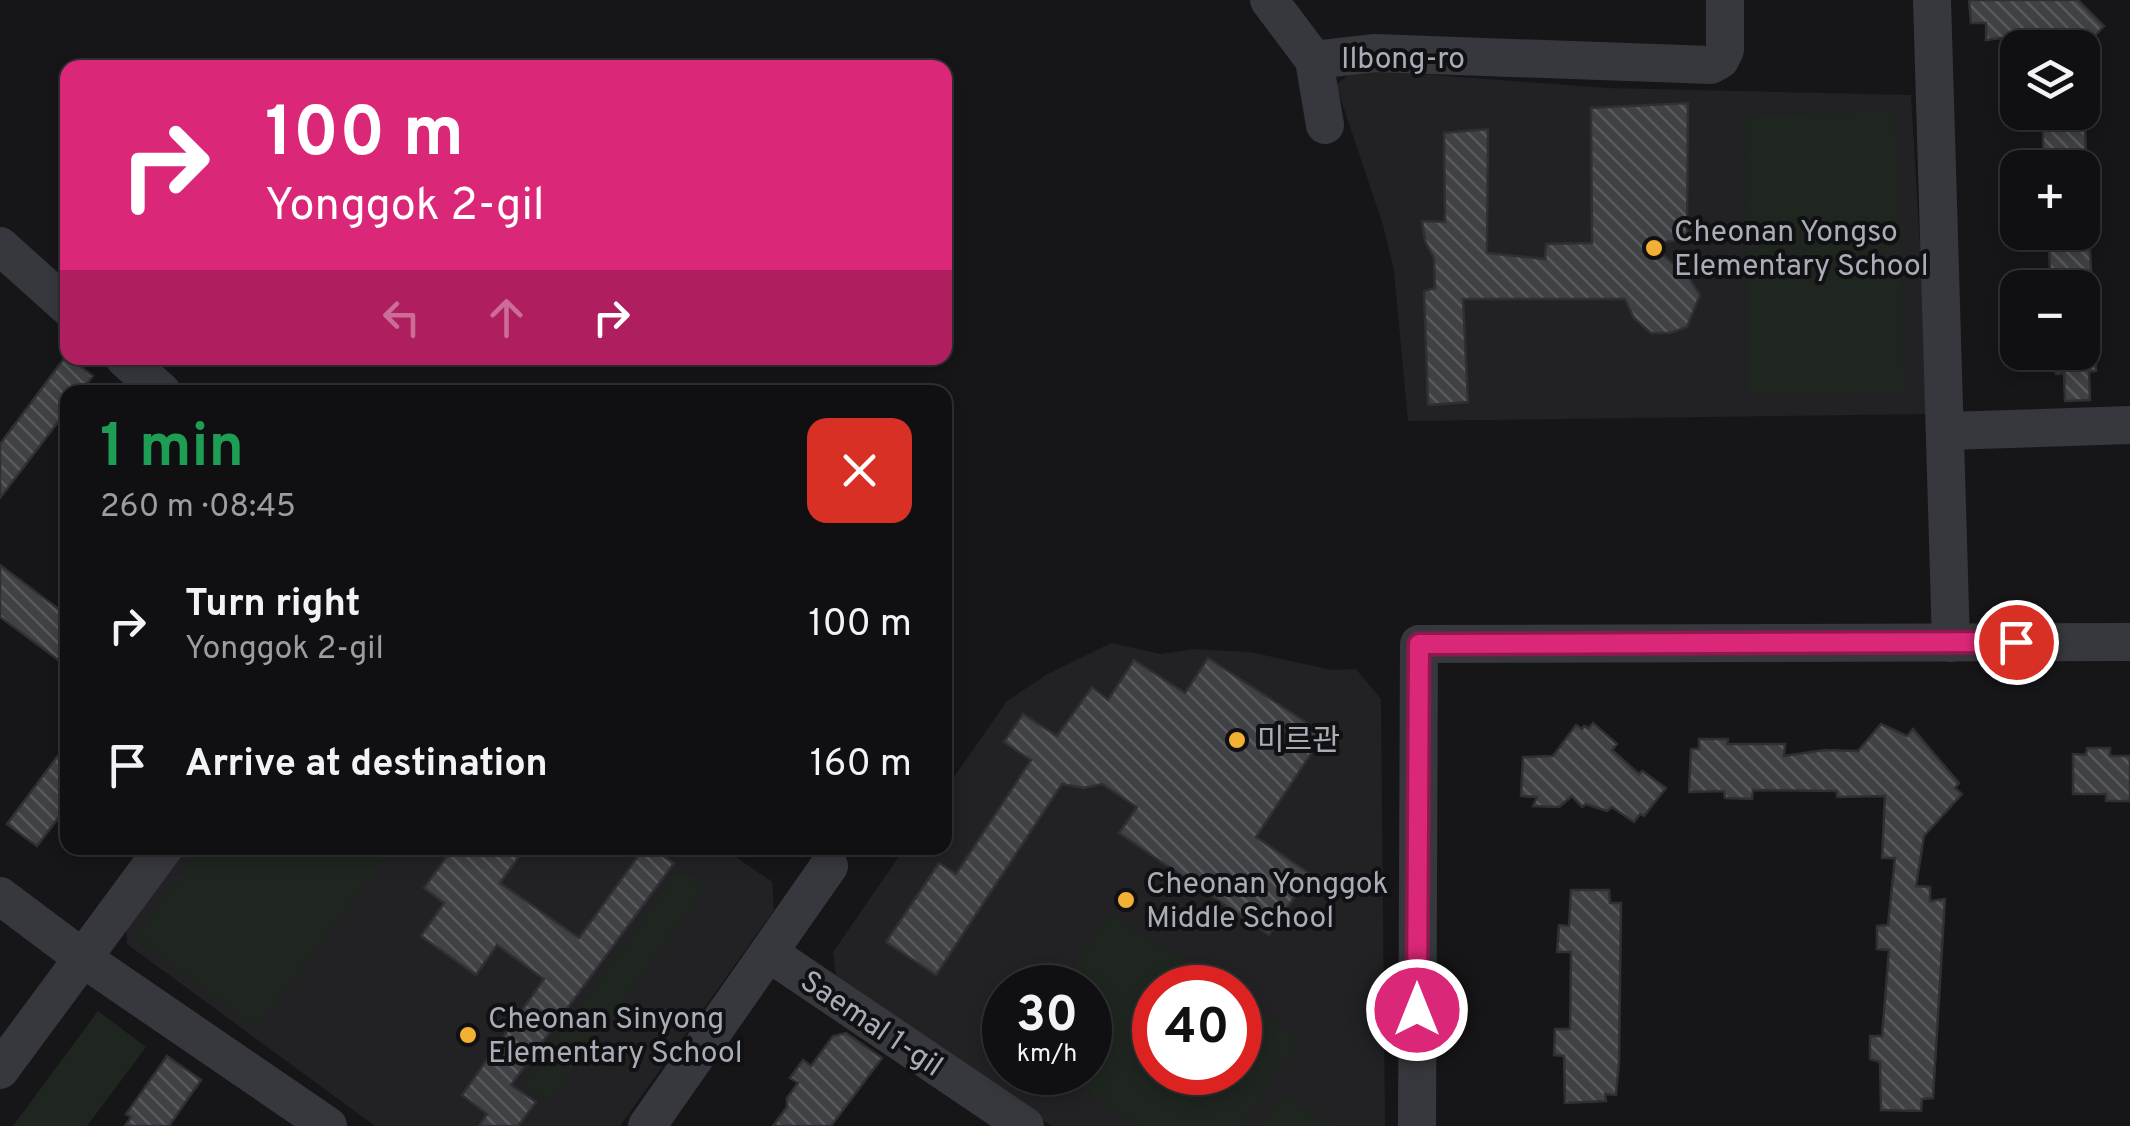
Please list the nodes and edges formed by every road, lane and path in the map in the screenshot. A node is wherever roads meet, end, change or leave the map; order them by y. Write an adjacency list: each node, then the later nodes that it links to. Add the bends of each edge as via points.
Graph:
1 (1270, 0): 4 (street, Ilbong-ro)
2 (1725, 0): 4 (street, Ilbong-ro, via 1724,50 1711,65 1375,53)
3 (1932, 0): 11 (street)
4 (1314, 60): 5 (street)
5 (1325, 125)
6 (0, 246): 7 (street)
7 (60, 300)
8 (132, 365): 9 (street)
9 (154, 385)
10 (2130, 425): 11 (street)
11 (1947, 431): 13 (street)
12 (2130, 642): 13 (street)
13 (1951, 643): 23 (street, via 1419,644)
14 (159, 855): 18 (street)
15 (829, 866): 17 (street, Saemal 1-gil)
16 (0, 896): 18 (street)
17 (768, 953): 21 (street, Saemal 1-gil); 22 (street, Saemal 1-gil)
18 (84, 958): 19 (street); 20 (street)
19 (0, 1070)
20 (328, 1126)
21 (647, 1126)
22 (1024, 1126)
23 (1417, 1126)

